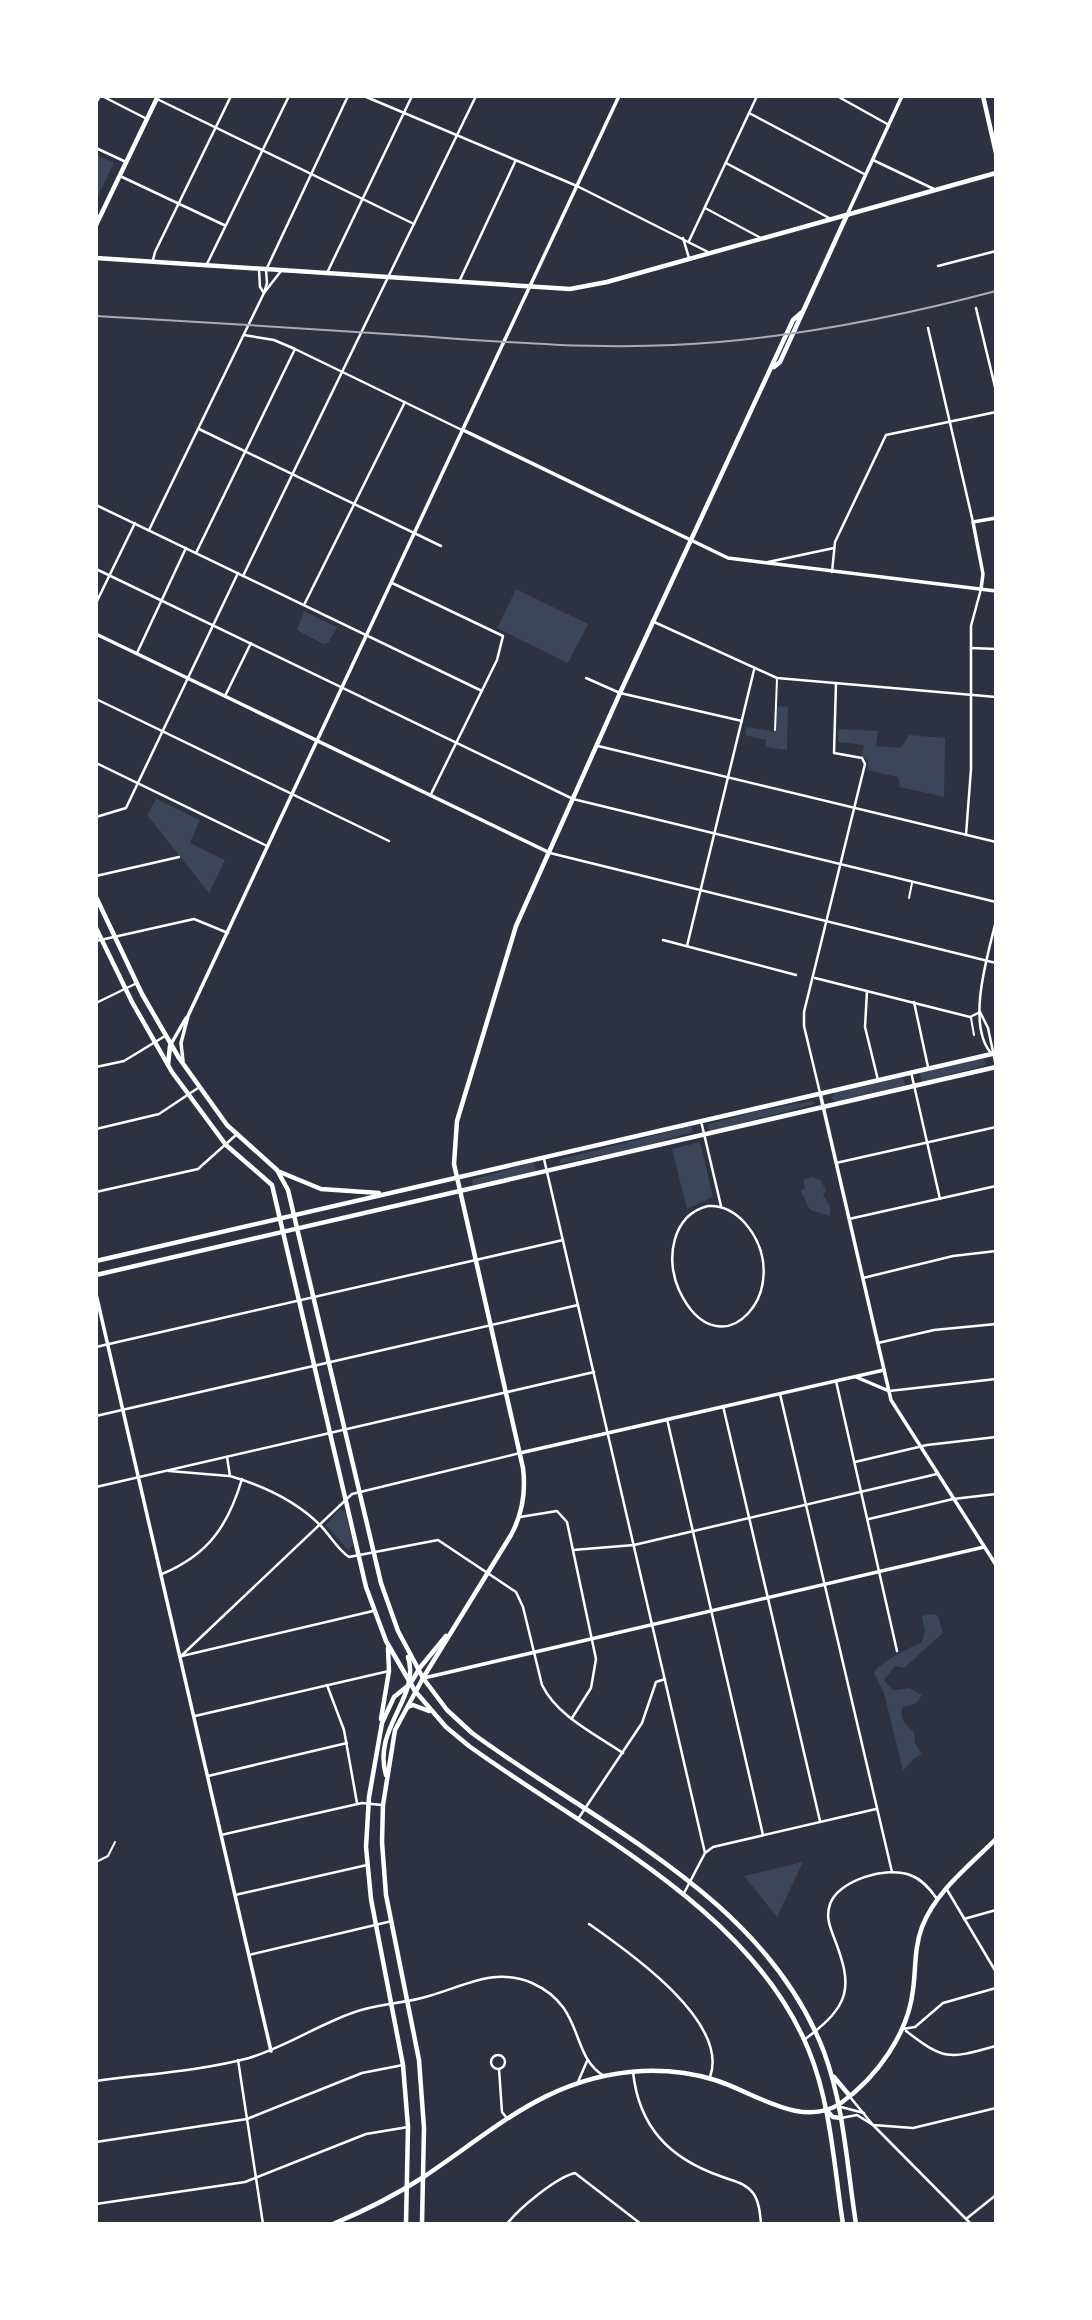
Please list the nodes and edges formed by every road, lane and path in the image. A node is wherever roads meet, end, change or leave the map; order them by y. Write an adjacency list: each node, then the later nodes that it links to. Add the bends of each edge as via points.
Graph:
1 (101, 96): 14 (street); 17 (street)
2 (231, 96): 19 (street)
3 (289, 96): 22 (street)
4 (348, 96): 29 (street)
5 (364, 96): 16 (street)
6 (412, 96): 16 (street)
7 (476, 96): 20 (street)
8 (619, 96): 32 (street)
9 (757, 96): 15 (street)
10 (836, 96): 18 (street)
11 (902, 96): 18 (street)
12 (983, 96): 23 (main road)
13 (157, 98): 17 (main road); 19 (street)
14 (96, 103)
15 (749, 113): 27 (street); 30 (street)
16 (403, 114): 20 (street); 34 (street)
17 (147, 119): 25 (main road)
18 (889, 125): 24 (street)
19 (216, 128): 22 (street); 35 (street)
20 (456, 137): 26 (street); 40 (street)
21 (96, 148): 25 (street)
22 (262, 150): 29 (street); 42 (street)
23 (996, 152)
24 (873, 160): 30 (street); 33 (street)
25 (126, 162): 31 (main road)
26 (515, 162): 32 (street); 58 (street)
27 (726, 163): 36 (street); 39 (street)
28 (996, 173): 33 (main road)
29 (311, 174): 34 (street); 54 (street)
30 (866, 175): 38 (street)
31 (120, 176): 35 (street); 37 (main road)
32 (577, 186): 43 (street); 59 (street)
33 (936, 190): 38 (main road)
34 (362, 199): 40 (street); 56 (street)
35 (178, 203): 42 (street); 50 (street)
36 (705, 208): 44 (lane); 45 (street)
37 (99, 213): 41 (main road)
38 (847, 215): 39 (main road); 81 (main road)
39 (831, 219): 44 (main road)
40 (414, 224): 57 (street)
41 (96, 225)
42 (226, 226): 51 (street)
43 (683, 238): 45 (street); 49 (street)
44 (762, 238): 47 (main road)
45 (689, 240): 47 (street)
46 (996, 251): 52 (street)
47 (710, 253): 49 (main road)
48 (96, 258): 50 (main road)
49 (690, 258): 59 (main road, via 585,287)
50 (153, 263): 51 (main road)
51 (206, 266): 53 (main road)
52 (938, 266)
53 (259, 269): 54 (main road); 60 (street)
54 (265, 270): 55 (main road); 60 (street)
55 (281, 271): 56 (main road); 60 (street)
56 (326, 274): 57 (main road)
57 (388, 278): 58 (main road); 65 (street)
58 (458, 282): 59 (main road)
59 (530, 287): 71 (street)
60 (264, 293): 63 (street)
61 (976, 308): 66 (street)
62 (928, 328): 69 (street)
63 (244, 335): 64 (street); 70 (street)
64 (295, 349): 65 (street); 72 (street)
65 (342, 371): 67 (street); 73 (street)
66 (996, 391)
67 (405, 402): 71 (street); 74 (street)
68 (996, 412): 69 (street)
69 (950, 421): 77 (street); 84 (street, via 887,433)
70 (199, 429): 72 (street); 79 (street)
71 (463, 430): 80 (street); 81 (street)
72 (246, 451): 73 (street); 85 (street)
73 (293, 474): 74 (street); 91 (street)
74 (355, 504): 80 (street); 97 (street)
75 (96, 505): 78 (street)
76 (996, 517): 77 (street)
77 (973, 522): 93 (street, via 983,569)
78 (135, 523): 79 (street); 90 (street)
79 (149, 530): 83 (street)
80 (415, 533): 82 (street); 92 (street)
81 (691, 540): 86 (street, via 728,558); 98 (main road)
82 (440, 546)
83 (186, 548): 85 (street); 95 (street)
84 (834, 548): 86 (street); 88 (street)
85 (196, 553): 89 (street)
86 (762, 563): 88 (street)
87 (96, 569): 90 (street)
88 (832, 572): 93 (street)
89 (238, 573): 91 (street); 99 (street)
90 (110, 575): 95 (street); 96 (street)
91 (243, 576): 97 (street)
92 (392, 583): 101 (street); 112 (street, via 503,636 503,646)
93 (981, 589): 94 (street); 103 (street, via 972,618)
94 (996, 591)
95 (162, 600): 99 (street); 105 (street)
96 (96, 603)
97 (304, 605): 101 (street)
98 (652, 621): 106 (street); 113 (main road)
99 (214, 625): 102 (street); 107 (street)
100 (96, 634): 105 (street)
101 (368, 636): 111 (street); 112 (street)
102 (251, 643): 111 (street); 115 (street)
103 (971, 648): 104 (street); 114 (street)
104 (996, 649)
105 (136, 653): 107 (street)
106 (754, 670): 109 (street); 118 (street)
107 (188, 678): 115 (street); 120 (street)
108 (586, 678): 113 (street)
109 (777, 678): 110 (street); 119 (lane)
110 (836, 683): 114 (street); 130 (street, via 834,753 864,759)
111 (343, 688): 121 (street); 122 (street)
112 (482, 691): 122 (street)
113 (620, 692): 118 (street); 123 (main road)
114 (971, 695): 116 (street); 133 (street)
115 (225, 696): 121 (street)
116 (996, 697)
117 (96, 699): 120 (street)
118 (742, 721): 125 (street)
119 (775, 730)
120 (162, 732): 126 (street); 127 (street)
121 (317, 741): 127 (street); 128 (street)
122 (457, 743): 128 (street); 129 (street)
123 (597, 746): 125 (street); 129 (main road)
124 (96, 763): 126 (street)
125 (728, 777): 130 (street); 132 (street)
126 (138, 783): 131 (street, via 124,810); 136 (street)
127 (291, 794): 134 (street); 136 (street)
128 (431, 796): 137 (street)
129 (573, 799): 132 (street); 137 (main road)
130 (855, 808): 133 (street); 139 (street)
131 (96, 817)
132 (714, 834): 139 (street); 142 (street)
133 (966, 835): 135 (street)
134 (389, 841)
135 (996, 842)
136 (267, 846): 149 (street)
137 (548, 852): 142 (street); 195 (main road, via 506,951 459,1111 453,1146)
138 (179, 857): 140 (street)
139 (841, 864): 141 (street); 147 (street)
140 (96, 876)
141 (912, 882): 144 (lane); 145 (street)
142 (700, 891): 147 (street); 153 (street)
143 (96, 897): 150 (main road)
144 (909, 898)
145 (996, 902)
146 (996, 920): 154 (street)
147 (827, 921): 154 (street); 157 (street)
148 (96, 928): 152 (main road)
149 (228, 933): 150 (street, via 194,919); 164 (street)
150 (115, 937): 152 (street); 158 (main road)
151 (663, 940): 153 (street)
152 (99, 941): 159 (main road)
153 (687, 946): 156 (street)
154 (986, 961): 155 (street); 163 (street, via 979,989)
155 (996, 963)
156 (796, 975)
157 (813, 977): 160 (street); 181 (street, via 804,1018)
158 (138, 983): 159 (street); 168 (main road)
159 (125, 989): 162 (street); 169 (main road)
160 (867, 991): 161 (street); 178 (street, via 864,1019)
161 (914, 1002): 165 (street); 175 (street)
162 (96, 1003)
163 (980, 1012): 165 (street); 171 (street)
164 (188, 1016): 166 (street); 177 (street, via 181,1049)
165 (970, 1017): 167 (lane)
166 (178, 1028): 168 (street); 170 (street)
167 (974, 1035)
168 (165, 1036): 169 (street); 170 (main road)
169 (154, 1044): 172 (street, via 124,1060); 174 (main road)
170 (171, 1045): 174 (main road); 177 (main road)
171 (994, 1054): 173 (street); 175 (main road)
172 (96, 1067)
173 (996, 1067): 179 (main road)
174 (169, 1068): 182 (main road)
175 (929, 1069): 176 (main road)
176 (911, 1073): 178 (main road); 179 (street)
177 (189, 1074): 180 (main road)
178 (878, 1080): 181 (main road)
179 (914, 1086): 183 (main road); 189 (street)
180 (198, 1088): 182 (street); 187 (main road)
181 (820, 1093): 183 (street); 184 (main road)
182 (188, 1096): 186 (street, via 159,1114); 190 (main road)
183 (824, 1107): 188 (main road); 192 (street)
184 (701, 1121): 188 (street); 191 (main road)
185 (996, 1127): 189 (street)
186 (96, 1129)
187 (236, 1135): 190 (street); 193 (main road)
188 (705, 1135): 194 (main road); 201 (street)
189 (927, 1143): 192 (street); 200 (street)
190 (226, 1144): 197 (street, via 198,1169); 203 (main road, via 269,1180)
191 (544, 1157): 194 (street); 195 (main road)
192 (836, 1163): 204 (street)
193 (277, 1170): 198 (main road, via 321,1189); 202 (main road, via 289,1190)
194 (547, 1171): 199 (main road); 207 (street)
195 (456, 1177): 198 (main road); 199 (main road)
196 (996, 1186): 200 (street)
197 (96, 1192)
198 (394, 1192): 202 (main road)
199 (459, 1192): 205 (main road); 209 (main road)
200 (940, 1199): 204 (street)
201 (721, 1206): 201 (street, via 699,1208 683,1221 674,1241 672,1265 692,1310 705,1321 727,1326 754,1310 763,1270 758,1245 748,1228)
202 (295, 1215): 203 (main road); 205 (main road)
203 (280, 1218): 206 (main road); 210 (main road)
204 (849, 1219): 212 (street)
205 (298, 1229): 206 (main road); 214 (main road)
206 (284, 1232): 211 (main road); 215 (main road)
207 (563, 1240): 209 (street); 216 (street)
208 (996, 1251): 212 (street, via 953,1256)
209 (475, 1260): 214 (street); 218 (main road)
210 (96, 1261)
211 (96, 1275)
212 (863, 1278): 219 (street)
213 (96, 1294): 220 (street)
214 (314, 1297): 215 (street); 222 (main road)
215 (299, 1301): 220 (street); 223 (main road)
216 (578, 1305): 218 (street); 225 (street)
217 (996, 1324): 219 (street, via 934,1330)
218 (490, 1325): 222 (street); 230 (main road)
219 (878, 1343): 224 (street)
220 (108, 1345): 221 (street); 233 (street)
221 (96, 1347)
222 (329, 1362): 223 (street); 236 (main road)
223 (315, 1366): 233 (street); 237 (main road)
224 (884, 1370): 226 (street); 229 (street)
225 (594, 1372): 230 (street); 238 (street)
226 (854, 1377): 228 (street); 229 (street)
227 (996, 1379): 229 (street)
228 (836, 1381): 231 (street); 243 (street)
229 (889, 1391): 240 (street)
230 (506, 1393): 236 (street); 241 (main road)
231 (780, 1394): 232 (street); 255 (street)
232 (723, 1406): 235 (street); 257 (street)
233 (123, 1410): 234 (street); 247 (street)
234 (96, 1416)
235 (667, 1419): 238 (street); 260 (street)
236 (345, 1430): 237 (street); 250 (main road)
237 (330, 1433): 242 (street); 253 (main road)
238 (608, 1433): 241 (street); 261 (street)
239 (996, 1437): 240 (street)
240 (919, 1447): 243 (street); 245 (street)
241 (520, 1453): 250 (street); 256 (main road, via 525,1485)
242 (227, 1457): 244 (street); 246 (street)
243 (855, 1462): 251 (street)
244 (166, 1471): 246 (street); 247 (street)
245 (937, 1474): 251 (street); 254 (street)
246 (230, 1476): 248 (street)
247 (138, 1478): 249 (street); 269 (street)
248 (242, 1479): 259 (street, via 278,1494); 269 (street, via 219,1532 184,1563)
249 (96, 1487)
250 (359, 1491): 253 (street); 264 (main road)
251 (862, 1492): 255 (street); 258 (street)
252 (996, 1494): 254 (street)
253 (346, 1499): 259 (street); 265 (main road)
254 (953, 1499): 258 (street); 262 (street)
255 (806, 1505): 257 (street); 270 (street)
256 (520, 1517): 263 (street, via 548,1510 560,1513 567,1522); 267 (main road)
257 (750, 1518): 260 (street); 271 (street)
258 (868, 1519): 268 (street)
259 (318, 1524): 265 (street, via 346,1556); 281 (street)
260 (693, 1532): 261 (street); 273 (street)
261 (634, 1545): 263 (street); 274 (street)
262 (984, 1547): 266 (street); 268 (street)
263 (573, 1550): 276 (street)
264 (373, 1553): 265 (street); 267 (street, via 438,1541); 278 (main road)
265 (358, 1556): 272 (main road)
266 (996, 1565)
267 (489, 1571): 275 (main road); 280 (street, via 518,1595)
268 (880, 1572): 270 (street); 279 (street)
269 (160, 1574): 281 (street)
270 (824, 1585): 271 (street); 302 (street)
271 (768, 1598): 273 (street); 304 (street)
272 (373, 1611): 277 (main road); 281 (street)
273 (711, 1611): 274 (street); 306 (street)
274 (653, 1624): 276 (street); 285 (street)
275 (451, 1630): 283 (main road); 284 (main road)
276 (594, 1638): 280 (street); 292 (street, via 593,1680)
277 (386, 1641): 282 (main road); 286 (main road)
278 (403, 1642): 283 (main road); 286 (main road)
279 (897, 1651)
280 (534, 1652): 284 (street); 292 (street, via 545,1690)
281 (180, 1657): 291 (street)
282 (389, 1671): 287 (street); 293 (main road)
283 (418, 1671): 284 (main road); 286 (main road)
284 (423, 1678): 288 (main road); 301 (main road, via 447,1710 472,1732)
285 (665, 1679): 295 (street, via 656,1682 645,1718); 309 (street)
286 (410, 1684): 288 (main road); 293 (main road, via 394,1697); 297 (main road, via 389,1728 384,1762)
287 (327, 1685): 291 (street); 294 (street)
288 (415, 1691): 289 (main road); 290 (main road)
289 (433, 1713): 290 (main road, via 413,1705); 303 (main road, via 469,1746)
290 (401, 1715): 297 (main road)
291 (194, 1716): 296 (street)
292 (572, 1718): 295 (street)
293 (379, 1732): 298 (main road)
294 (347, 1744): 296 (street); 299 (street)
295 (622, 1753): 301 (street)
296 (208, 1776): 305 (street)
297 (387, 1776): 300 (main road)
298 (368, 1803): 299 (street); 300 (street); 311 (main road)
299 (357, 1804): 305 (street)
300 (383, 1805): 320 (main road, via 383,1876)
301 (585, 1809): 303 (street); 313 (main road)
302 (876, 1809): 304 (street); 312 (street)
303 (578, 1819): 316 (main road)
304 (820, 1821): 306 (street)
305 (221, 1835): 315 (street)
306 (763, 1836): 309 (street, via 713,1847)
307 (996, 1839): 314 (main road)
308 (115, 1842): 310 (lane, via 108,1856)
309 (705, 1853): 313 (street)
310 (96, 1862)
311 (366, 1865): 315 (street); 322 (main road)
312 (892, 1872): 317 (street, via 917,1878); 329 (street, via 850,1882 831,1902 828,1921 847,1980 834,2013)
313 (691, 1884): 316 (street); 329 (main road, via 774,1968)
314 (946, 1888): 317 (main road); 319 (street)
315 (235, 1895): 323 (street)
316 (683, 1895): 330 (main road, via 766,1978)
317 (937, 1899): 328 (main road, via 918,1940)
318 (996, 1910): 319 (street)
319 (964, 1919): 324 (street)
320 (392, 1921): 322 (street); 326 (main road)
321 (589, 1924): 340 (street, via 642,1965 698,2021 713,2052)
322 (376, 1926): 323 (street); 327 (main road)
323 (249, 1955): 332 (street)
324 (996, 1972)
325 (996, 1988): 328 (street, via 943,2003 915,2027)
326 (409, 2001): 327 (street); 334 (street, via 475,1979 521,1979 543,1989 564,2007); 354 (main road, via 419,2060)
327 (393, 2002): 332 (street, via 343,2017); 335 (main road)
328 (904, 2029): 331 (street, via 929,2050 948,2056); 343 (main road, via 882,2062)
329 (815, 2032): 330 (street); 337 (main road)
330 (804, 2040): 345 (main road)
331 (996, 2046)
332 (271, 2050): 333 (street)
333 (238, 2060): 341 (street); 350 (street)
334 (587, 2061): 339 (street); 342 (street)
335 (403, 2065): 350 (street, via 362,2073); 352 (main road)
336 (499, 2069): 336 (street, via 506,2062 497,2054 491,2063); 348 (street)
337 (830, 2070): 343 (main road); 344 (main road)
338 (633, 2072): 339 (main road); 340 (main road); 366 (street, via 640,2107 654,2135 691,2164 748,2187 756,2197)
339 (604, 2076): 342 (main road)
340 (709, 2078): 345 (main road, via 781,2107)
341 (96, 2081)
342 (578, 2082): 348 (main road)
343 (849, 2095): 344 (main road); 347 (street)
344 (838, 2105): 345 (main road); 347 (street); 349 (main road)
345 (825, 2108): 349 (main road); 367 (main road)
346 (996, 2108): 351 (street, via 923,2127)
347 (866, 2115): 351 (street)
348 (506, 2117): 354 (main road)
349 (841, 2118): 351 (street, via 857,2115); 368 (main road)
350 (247, 2119): 353 (street); 355 (street)
351 (873, 2125): 359 (street)
352 (408, 2127): 355 (street, via 366,2134); 356 (main road)
353 (96, 2142)
354 (424, 2177): 356 (main road); 363 (main road)
355 (256, 2179): 358 (street); 360 (street)
356 (408, 2187): 361 (main road); 362 (main road)
357 (996, 2196): 359 (street)
358 (96, 2204)
359 (966, 2220): 369 (street)
360 (263, 2224)
361 (333, 2224)
362 (406, 2224)
363 (422, 2224)
364 (507, 2224): 365 (street, via 518,2211 575,2173)
365 (641, 2224)
366 (761, 2224)
367 (843, 2224)
368 (856, 2224)
369 (971, 2224)

